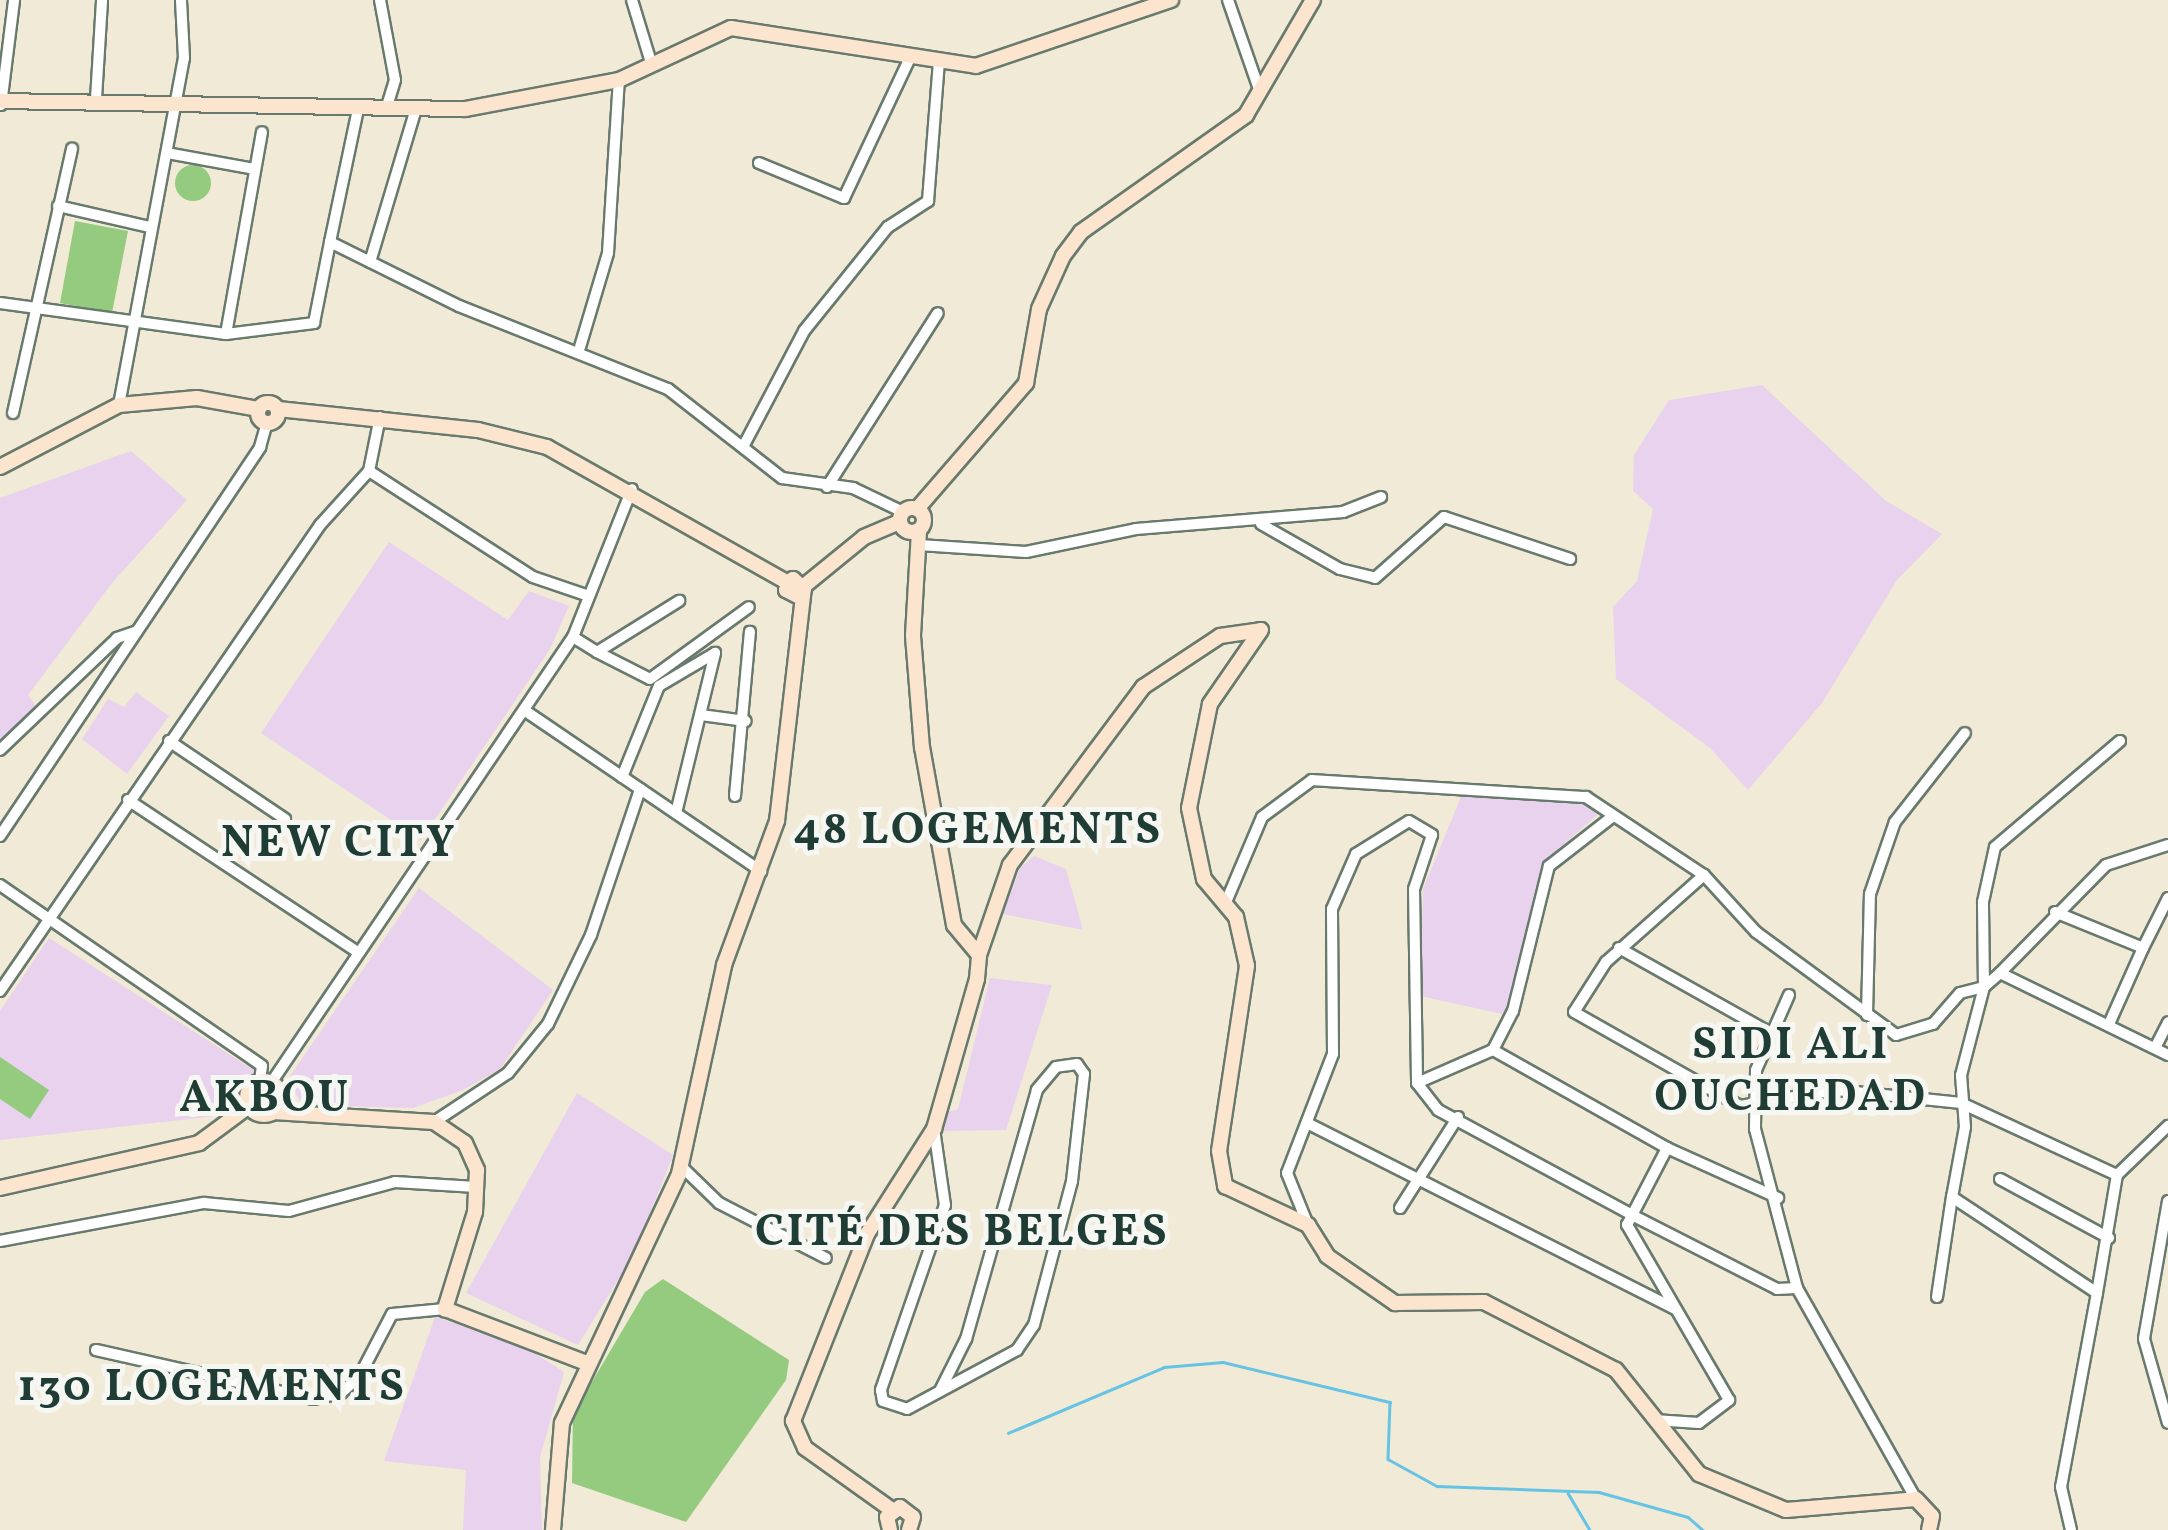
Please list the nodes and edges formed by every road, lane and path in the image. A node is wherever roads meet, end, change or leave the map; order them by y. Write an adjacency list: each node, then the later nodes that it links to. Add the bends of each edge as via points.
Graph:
1 (14, 0): 15 (street)
2 (102, 0): 14 (street)
3 (180, 0): 16 (street)
4 (380, 0): 18 (street, via 395,80)
5 (632, 0): 11 (street)
6 (1170, 0): 10 (street, via 1003,60)
7 (1228, 0): 13 (street)
8 (1313, 0): 13 (street)
9 (910, 58): 10 (street); 11 (street, via 731,28); 23 (street, via 844,198)
10 (939, 62): 41 (street, via 928,201 888,227 804,331)
11 (652, 66): 12 (street)
12 (619, 80): 19 (street, via 465,109); 34 (street, via 608,253)
13 (1260, 92): 47 (street, via 1219,142 1081,232 1048,282 1026,383)
14 (96, 99): 15 (street); 16 (street)
15 (1, 102)
16 (175, 104): 17 (street); 22 (street)
17 (358, 108): 18 (street); 27 (street)
18 (386, 109): 19 (street)
19 (416, 109): 28 (street)
20 (262, 132): 24 (street)
21 (72, 148): 25 (street)
22 (166, 153): 24 (street); 26 (street)
23 (759, 163)
24 (254, 169): 33 (street)
25 (58, 206): 26 (street); 30 (street)
26 (150, 227): 32 (street)
27 (330, 242): 28 (street); 33 (street, via 314,323)
28 (370, 262): 34 (street, via 459,306)
29 (0, 303): 30 (street)
30 (35, 310): 32 (street); 38 (street)
31 (938, 313): 45 (street)
32 (132, 326): 33 (street); 35 (street)
33 (226, 334)
34 (580, 346): 41 (street, via 668,389)
35 (120, 405): 36 (street, via 197,398); 42 (street)
36 (259, 409): 37 (street); 40 (street)
37 (278, 409): 39 (street); 40 (street)
38 (12, 413)
39 (380, 417): 43 (street); 44 (street, via 546,447)
40 (266, 423): 55 (street)
41 (744, 445): 45 (street, via 782,478)
42 (0, 467)
43 (369, 472): 52 (street, via 534,577); 64 (street, via 320,524)
44 (632, 488): 51 (street); 52 (street)
45 (827, 488): 47 (street, via 853,488)
46 (1382, 496): 48 (street)
47 (907, 514): 49 (street); 49 (street); 51 (street, via 864,538)
48 (1260, 524): 49 (street, via 1136,528 1026,552); 50 (street, via 1340,569 1375,578 1444,517)
49 (919, 538): 85 (street, via 913,635 922,748 954,926)
50 (1570, 559)
51 (801, 591): 75 (street, via 777,821)
52 (589, 596): 57 (street)
53 (679, 601): 58 (street)
54 (749, 607): 58 (street, via 650,679)
55 (137, 631): 65 (street, via 117,638); 73 (street)
56 (750, 632): 61 (street)
57 (573, 637): 58 (street); 59 (street)
58 (597, 652)
59 (524, 710): 66 (street); 84 (street)
60 (701, 715): 61 (street); 66 (street, via 715,654 659,686); 70 (street)
61 (746, 721): 68 (street)
62 (1965, 733): 90 (street, via 1895,822 1870,894)
63 (2120, 740): 87 (street, via 1995,847 1983,902)
64 (169, 741): 69 (street); 72 (street)
65 (0, 750)
66 (622, 777): 67 (street)
67 (640, 788): 70 (street); 104 (street, via 591,935 548,1024 508,1074)
68 (735, 796)
69 (128, 800): 81 (street); 84 (street)
70 (676, 813): 75 (street)
71 (1612, 816): 76 (street); 79 (street, via 1586,797 1312,780 1262,817); 95 (street, via 1549,866 1513,1012)
72 (285, 819)
73 (0, 836)
74 (2168, 846): 80 (street, via 2106,865)
75 (762, 870): 109 (street, via 721,975)
76 (1704, 874): 82 (street); 90 (street, via 1756,932)
77 (0, 885): 81 (street)
78 (2168, 898): 83 (street)
79 (1226, 902): 85 (street, via 1204,879 1192,778 1210,704 1261,630 1220,636 1143,687 1010,865); 120 (street, via 1247,966 1220,1172 1239,1197)
80 (2055, 912): 83 (street); 86 (street)
81 (45, 923): 88 (street); 97 (street, via 262,1066)
82 (1620, 948): 93 (street); 101 (street, via 1574,1012)
83 (2143, 948): 92 (street)
84 (358, 952): 97 (street)
85 (979, 955): 107 (street)
86 (2000, 973): 87 (street); 92 (street)
87 (1984, 987): 90 (street, via 1960,993 1915,1034 1896,1036); 99 (street)
88 (0, 990)
89 (1788, 995): 93 (street)
90 (1866, 1014)
91 (2168, 1022): 94 (street)
92 (2109, 1024): 94 (street)
93 (1767, 1032): 101 (street)
94 (2155, 1048): 96 (street)
95 (1493, 1050): 98 (street); 108 (street)
96 (2168, 1056)
97 (266, 1082): 100 (street); 102 (street, via 280,1099)
98 (1416, 1082): 103 (street, via 1425,1099); 105 (street, via 1414,889 1432,835 1408,821 1374,839 1340,878 1333,1054)
99 (1961, 1103): 101 (street, via 1836,1090); 110 (street); 115 (street)
100 (249, 1106): 102 (street); 114 (street, via 199,1144)
101 (1754, 1108): 116 (street)
102 (273, 1112): 104 (street)
103 (1458, 1117): 112 (street); 119 (street)
104 (434, 1122): 113 (street, via 464,1144)
105 (1308, 1123): 112 (street); 120 (street, via 1287,1173)
106 (2167, 1128): 110 (street)
107 (934, 1129): 131 (street, via 945,1205 881,1390 883,1401 907,1410); 135 (street, via 867,1234 793,1421 806,1448)
108 (1666, 1148): 116 (street); 119 (street)
109 (682, 1167): 123 (street, via 719,1203); 130 (street, via 628,1294)
110 (2117, 1175): 121 (street)
111 (2000, 1179): 121 (street)
112 (1422, 1180): 118 (street); 128 (street)
113 (476, 1186): 122 (street, via 394,1182 289,1211 204,1203); 127 (street)
114 (0, 1188)
115 (1952, 1197): 125 (street); 126 (street)
116 (1778, 1198): 124 (street)
117 (2168, 1201): 133 (street, via 2144,1339)
118 (1400, 1208)
119 (1630, 1214): 124 (street, via 1777,1289); 128 (street, via 1627,1225)
120 (1308, 1225): 132 (street, via 1327,1256 1395,1302 1484,1302 1616,1370)
121 (2109, 1238): 125 (street)
122 (0, 1240)
123 (826, 1258)
124 (1797, 1288): 134 (street)
125 (2097, 1293): 139 (street, via 2061,1487)
126 (1937, 1297)
127 (445, 1309): 129 (street, via 392,1314 359,1377 341,1394 313,1399); 130 (street)
128 (1675, 1309): 132 (street, via 1729,1400 1699,1423)
129 (96, 1350)
130 (584, 1362): 136 (street, via 555,1454)
131 (940, 1391): 131 (street, via 1017,1350 1034,1325 1072,1181 1086,1086 1077,1064 1046,1072 1037,1090 966,1339)
132 (1654, 1420): 134 (street, via 1699,1474 1786,1510)
133 (2168, 1424)
134 (1916, 1499): 138 (street, via 1932,1516)
135 (887, 1523): 137 (street, via 908,1510)
136 (552, 1530)
137 (910, 1530)
138 (1929, 1530)
139 (2071, 1530)

